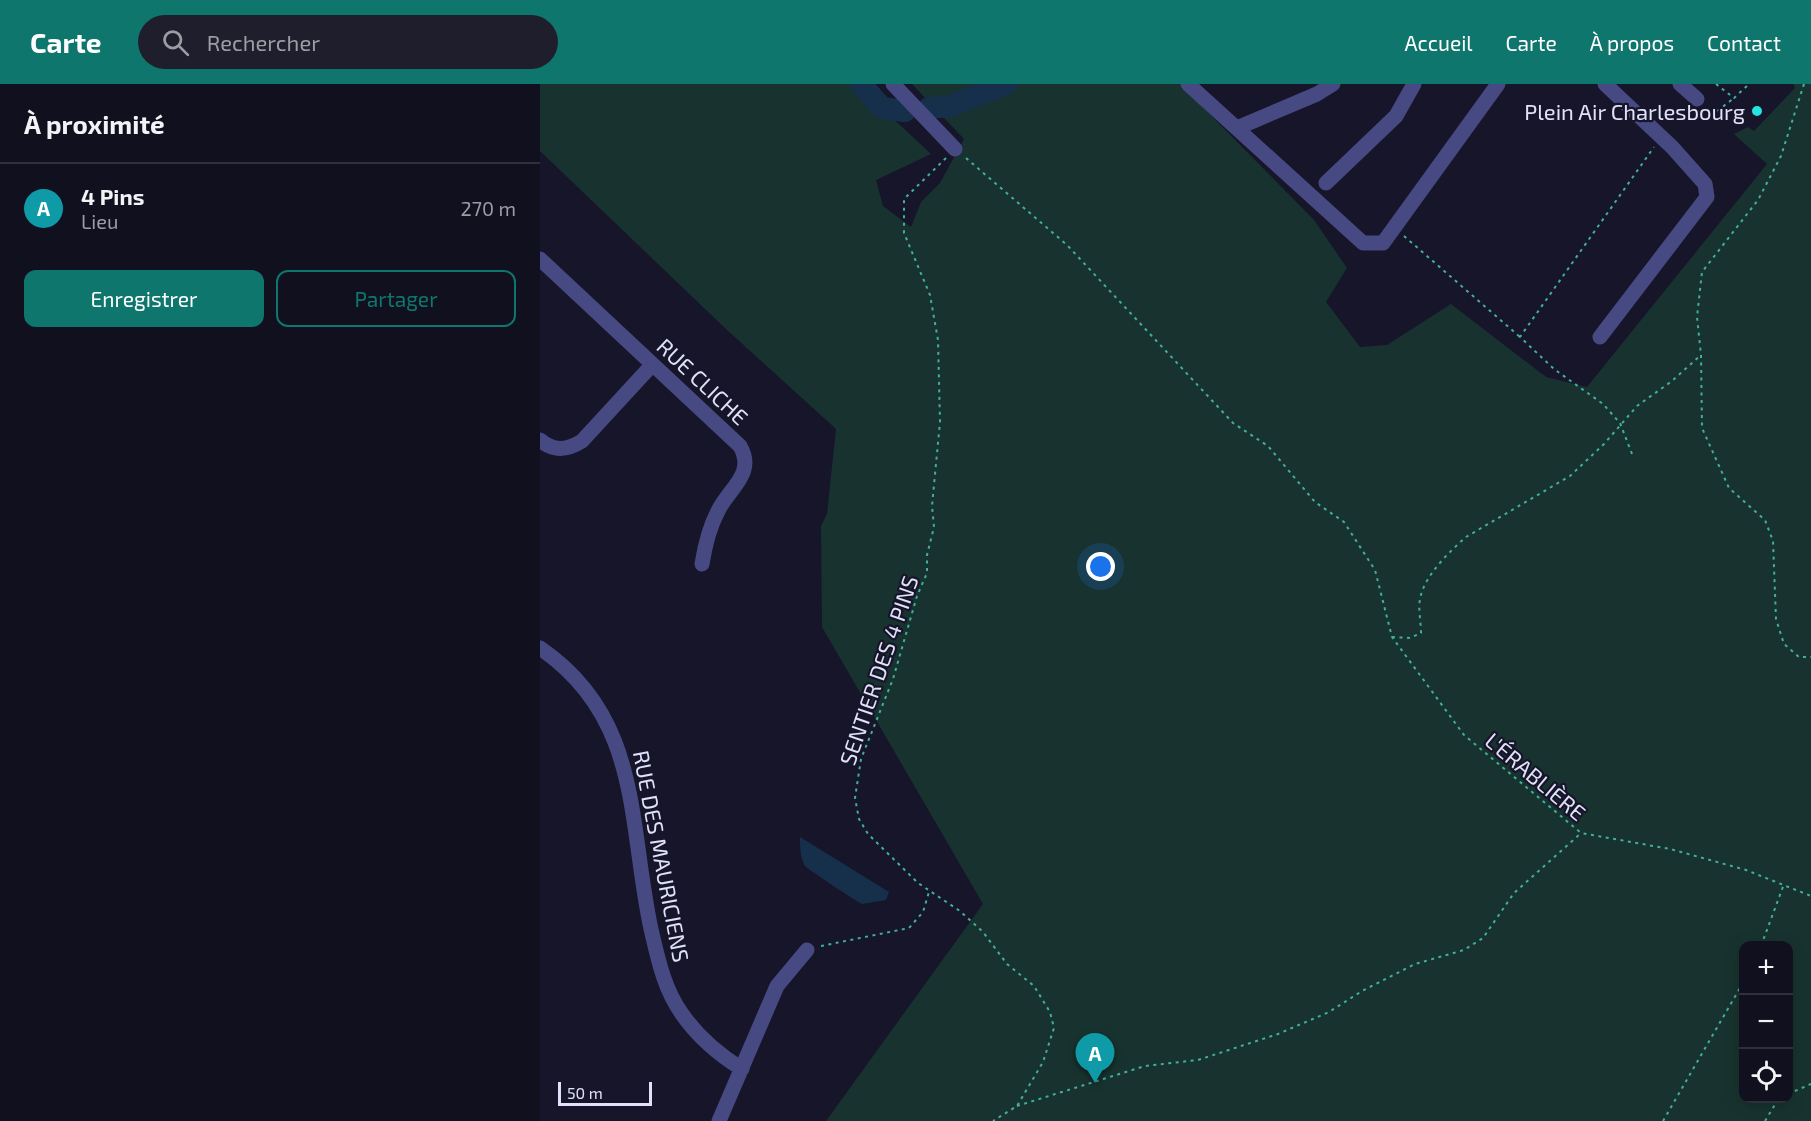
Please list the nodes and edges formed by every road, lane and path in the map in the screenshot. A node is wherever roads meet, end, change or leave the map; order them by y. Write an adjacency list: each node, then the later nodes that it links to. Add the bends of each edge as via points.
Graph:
1 (893, 84): 16 (street)
2 (1188, 84): 14 (street)
3 (1333, 84): 14 (street)
4 (1414, 84): 17 (street, via 1396,116)
5 (1498, 84): 18 (street)
6 (1605, 84): 15 (street)
7 (1680, 84): 12 (street)
8 (1716, 84): 11 (path)
9 (1749, 84): 11 (path)
10 (1804, 84): 22 (path, via 1781,156 1758,200 1702,272 1697,317)
11 (1734, 98): 13 (path)
12 (1696, 99)
13 (1712, 115)
14 (1237, 128): 18 (street, via 1363,243 1383,243)
15 (1672, 147): 20 (path, via 1657,143); 21 (street, via 1705,184 1707,197)
16 (955, 149): 28 (path, via 1067,245 1233,423 1268,446 1315,502 1344,522 1375,570); 33 (path, SENTIER DES 4 PINS, via 904,199 904,233 930,295 938,340 940,422 932,506 934,527 927,573 856,779 859,819 868,834)
17 (1326, 183)
18 (1395, 228): 20 (path)
19 (540, 259): 23 (street, RUE CLICHE)
20 (1520, 337): 24 (path, via 1554,369 1603,404)
21 (1600, 337)
22 (1701, 355): 24 (path); 30 (path, via 1702,428 1729,488 1765,520 1773,541 1776,619 1784,644 1799,657)
23 (652, 365): 25 (street, via 582,441 557,449); 27 (street, RUE CLICHE, via 740,446 745,456 746,468 719,507 708,532)
24 (1620, 423): 26 (path); 28 (path, via 1570,476 1451,549 1420,598 1421,633 1410,638)
25 (540, 440)
26 (1632, 454)
27 (702, 564)
28 (1392, 637): 31 (path, L'ÉRABLIÈRE, via 1464,735)
29 (540, 648): 38 (street, RUE DES MAURICIENS, via 586,688 606,718 621,754 660,972 681,1014 714,1052)
30 (1811, 657)
31 (1581, 833): 32 (path, L'ÉRABLIÈRE, via 1670,849); 42 (path, via 1515,893 1483,938 1464,950 1415,964 1329,1012 1278,1034 1197,1060 1145,1066)
32 (1784, 884): 34 (path, L'ÉRABLIÈRE); 35 (path)
33 (929, 891): 36 (path, via 924,912 909,928); 42 (path, SENTIER DES 4 PINS, via 983,932 1007,964 1034,986 1050,1012 1054,1028 1049,1049)
34 (1811, 896)
35 (1763, 941)
36 (807, 950): 38 (street, via 777,986)
37 (1739, 988): 45 (path)
38 (742, 1069): 43 (street)
39 (1811, 1084): 40 (path)
40 (1793, 1092)
41 (1776, 1103): 46 (path)
42 (1017, 1106): 44 (path, SENTIER DES 4 PINS)
43 (719, 1121)
44 (993, 1121)
45 (1663, 1121)
46 (1765, 1121)

